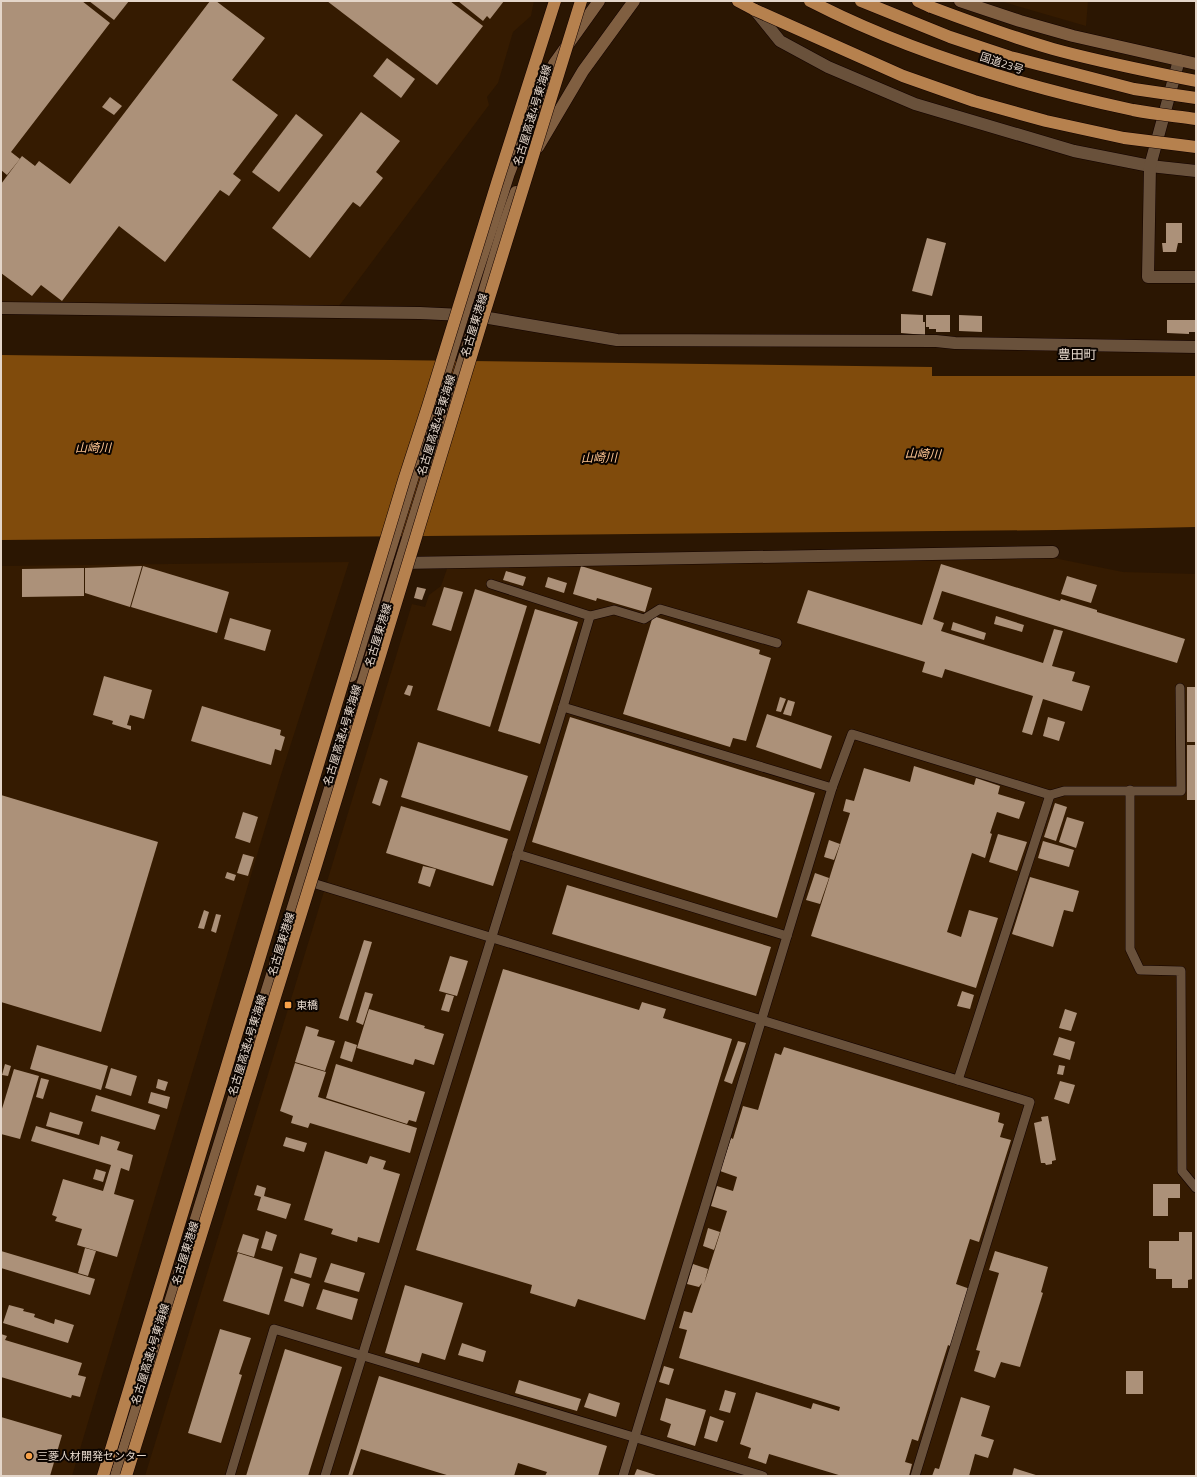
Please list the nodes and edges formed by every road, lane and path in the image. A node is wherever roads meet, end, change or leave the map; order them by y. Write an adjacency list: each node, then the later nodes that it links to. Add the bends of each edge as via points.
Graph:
1 (556, 1): 44 (highway, 名古屋高速4号東海線, bridge, via 496,183 404,480)
2 (581, 1): 46 (highway, 名古屋高速4号東海線, bridge)
3 (598, 1): 21 (main road, 名古屋東港線, via 554,64 537,100 509,173)
4 (634, 1): 22 (main road, 名古屋東港線, via 583,71 524,171 504,226)
5 (738, 1): 10 (highway)
6 (810, 1): 15 (highway, 国道23号, bridge, via 882,35 1019,82 1134,110)
7 (860, 1): 14 (highway, 国道23号, bridge, via 950,37 1010,57 1134,89)
8 (918, 1): 13 (highway, bridge, via 996,31 1053,49)
9 (960, 1): 11 (main road, via 1020,22)
10 (755, 10): 16 (highway, bridge, via 903,76 974,101 1046,121 1124,138); 17 (street, via 780,41 828,67 915,104 1074,151)
11 (1179, 60): 12 (main road); 17 (street)
12 (1196, 64)
13 (1196, 81)
14 (1196, 98)
15 (1196, 119)
16 (1196, 146)
17 (1150, 166): 18 (street); 19 (street, via 1148,277)
18 (1196, 171)
19 (1196, 277)
20 (1, 308): 21 (street)
21 (463, 315): 43 (main road, 名古屋東港線, via 392,547)
22 (477, 316): 23 (street, via 617,340 936,341); 25 (main road, 名古屋東港線)
23 (1196, 347)
24 (1053, 552): 25 (street)
25 (402, 558): 35 (main road, 名古屋東港線)
26 (492, 584): 27 (lane)
27 (590, 616): 28 (lane, via 614,610 644,618 660,609); 30 (lane)
28 (777, 643)
29 (1180, 688): 32 (lane, via 1181,791)
30 (563, 707): 31 (lane); 34 (lane)
31 (832, 788): 33 (lane, via 852,734); 36 (lane)
32 (1130, 790): 33 (lane, via 1064,791); 40 (lane, via 1130,949 1140,970 1181,971 1182,1171)
33 (1050, 795): 39 (lane)
34 (517, 854): 36 (lane); 37 (lane)
35 (301, 879): 37 (lane); 45 (main road, 名古屋東港線)
36 (787, 936): 38 (lane)
37 (491, 937): 38 (lane); 41 (lane)
38 (762, 1020): 39 (lane); 42 (lane)
39 (958, 1080): 51 (lane, via 1030,1102)
40 (1196, 1188)
41 (362, 1356): 42 (lane); 47 (lane, via 274,1329); 48 (lane)
42 (635, 1438): 49 (lane); 50 (lane)
43 (97, 1476)
44 (103, 1476)
45 (116, 1476)
46 (126, 1476)
47 (230, 1476)
48 (325, 1476)
49 (624, 1476)
50 (763, 1476)
51 (914, 1476)

